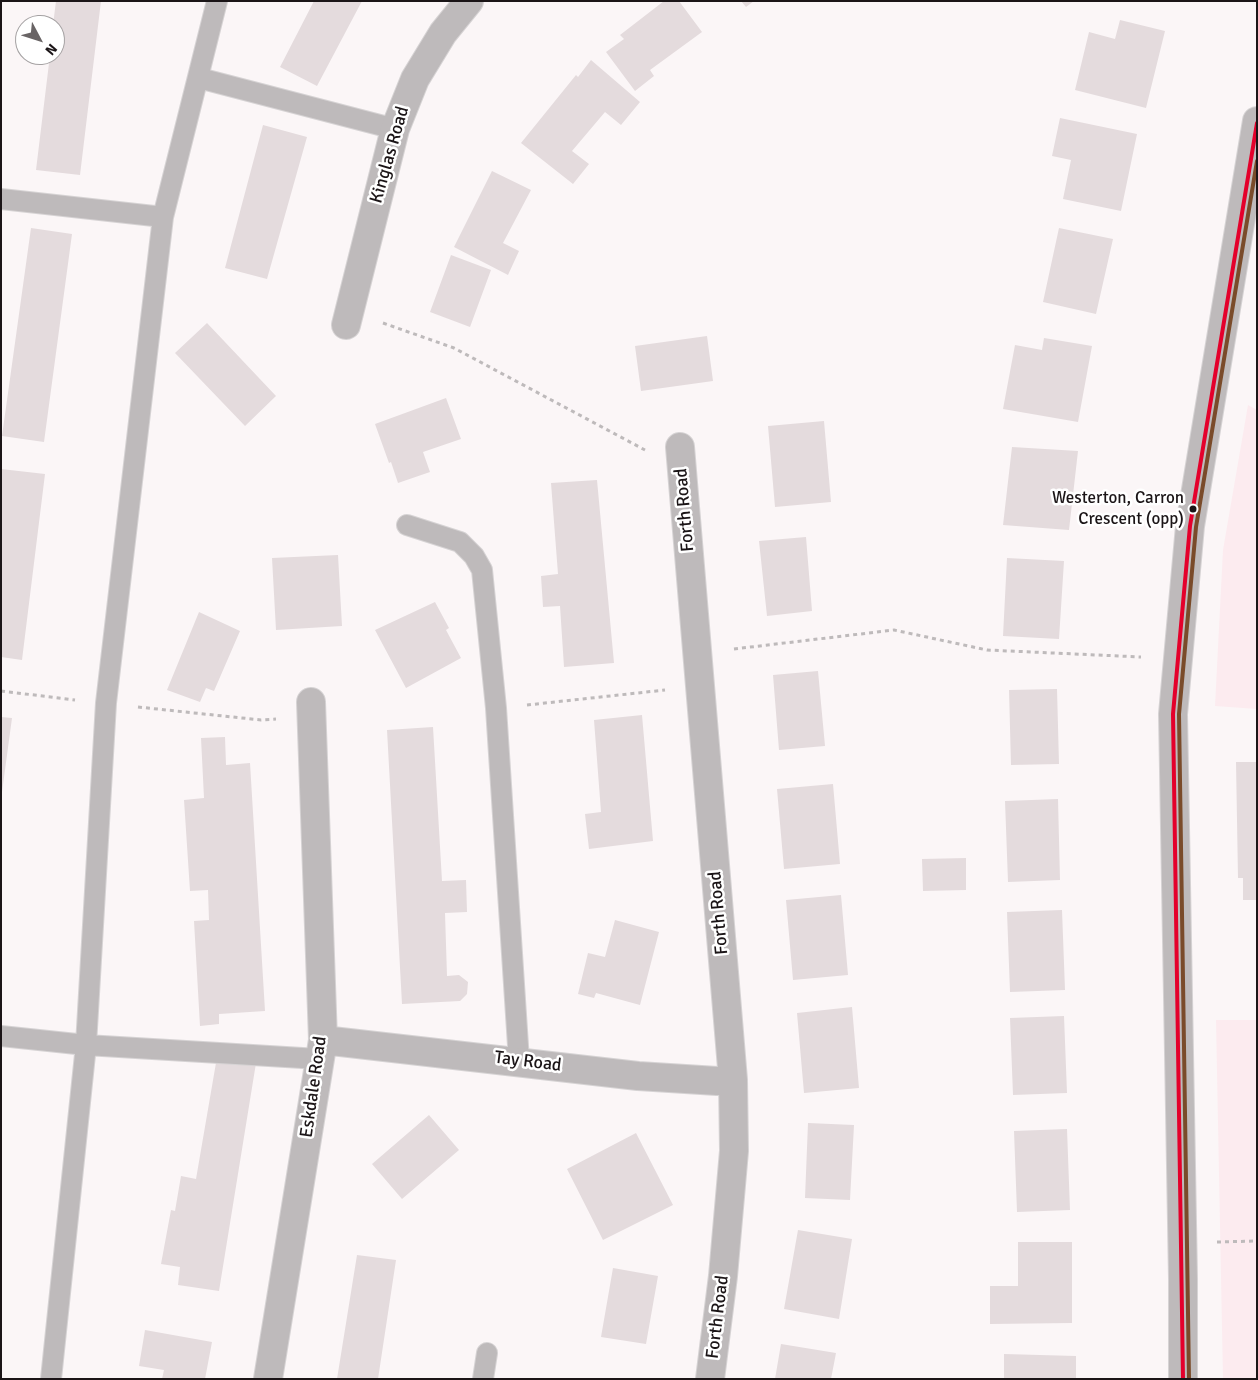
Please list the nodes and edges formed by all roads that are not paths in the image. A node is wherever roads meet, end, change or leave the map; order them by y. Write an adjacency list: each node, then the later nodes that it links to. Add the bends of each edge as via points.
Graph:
1 (217, 1): 3 (lane)
2 (470, 1): 5 (street, Kinglas Road, via 443,34 415,79)
3 (199, 78): 5 (lane); 7 (lane)
4 (1257, 121): 8 (street)
5 (395, 129): 9 (street, Kinglas Road)
6 (1, 199): 7 (lane)
7 (163, 216): 14 (lane, via 106,704)
8 (1248, 231): 23 (street, via 1190,526 1173,714)
9 (348, 318)
10 (680, 458): 17 (street, Forth Road)
11 (407, 525): 16 (lane, via 460,542 482,570 496,708)
12 (311, 710): 15 (street, Eskdale Road)
13 (1, 1036): 14 (lane)
14 (86, 1045): 15 (lane); 19 (lane)
15 (321, 1049): 16 (street, Tay Road); 20 (street, Eskdale Road)
16 (518, 1061): 17 (street, Tay Road, via 638,1076)
17 (733, 1080): 22 (street, Forth Road, via 734,1151 724,1276)
18 (487, 1353): 21 (lane)
19 (52, 1379)
20 (268, 1379)
21 (483, 1379)
22 (710, 1379)
23 (1182, 1379)

